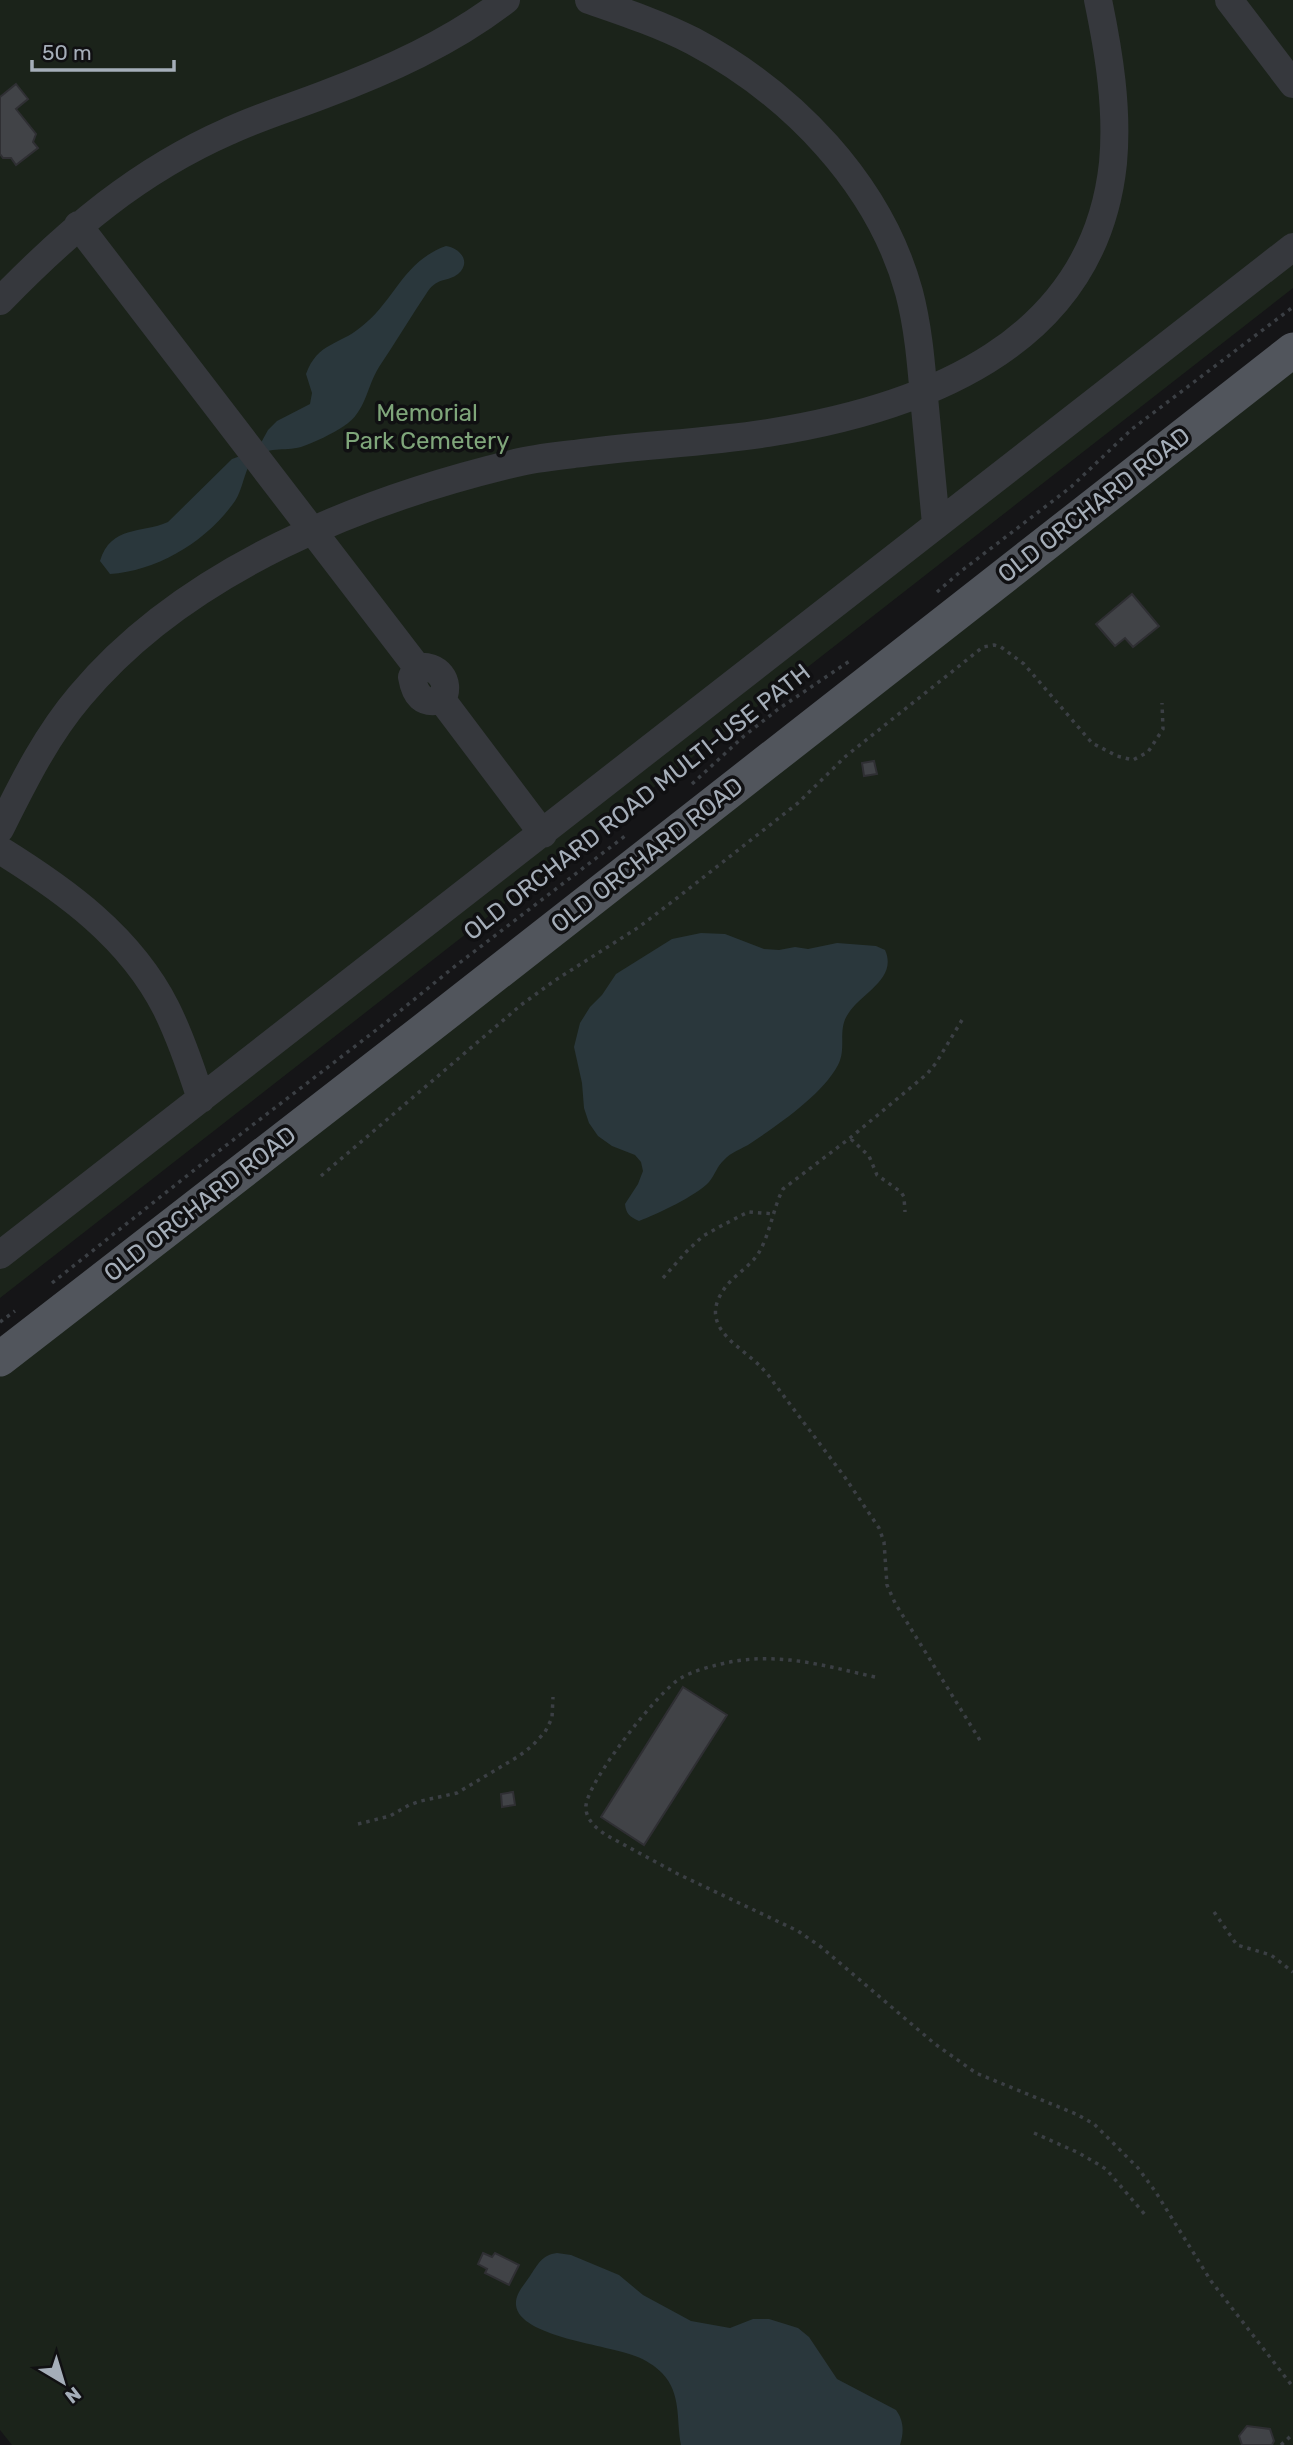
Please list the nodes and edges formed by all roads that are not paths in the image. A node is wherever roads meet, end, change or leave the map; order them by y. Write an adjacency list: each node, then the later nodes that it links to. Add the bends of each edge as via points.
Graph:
1 (506, 0): 6 (lane, via 393,66 178,155)
2 (589, 0): 10 (lane, via 693,41 738,68 827,146 861,187 890,238 909,292)
3 (1098, 0): 10 (lane, via 1113,102 1113,162 1104,208 1088,253 1064,292 1034,327 968,371)
4 (1229, 0): 5 (lane)
5 (1293, 84)
6 (78, 225): 8 (lane); 12 (lane)
7 (1293, 247): 11 (lane)
8 (0, 300)
9 (1293, 349): 18 (main road, OLD ORCHARD ROAD)
10 (923, 394): 11 (lane); 12 (lane, via 866,413 768,433 524,461 437,485)
11 (936, 524): 14 (lane)
12 (314, 530): 13 (lane, via 201,590 120,652 52,732); 14 (lane, via 417,667 435,669 442,676 446,687 442,700)
13 (0, 829)
14 (543, 834): 16 (lane)
15 (0, 850): 16 (lane, via 87,910 117,939 165,1006)
16 (201, 1099): 17 (lane)
17 (0, 1255)
18 (0, 1359)

